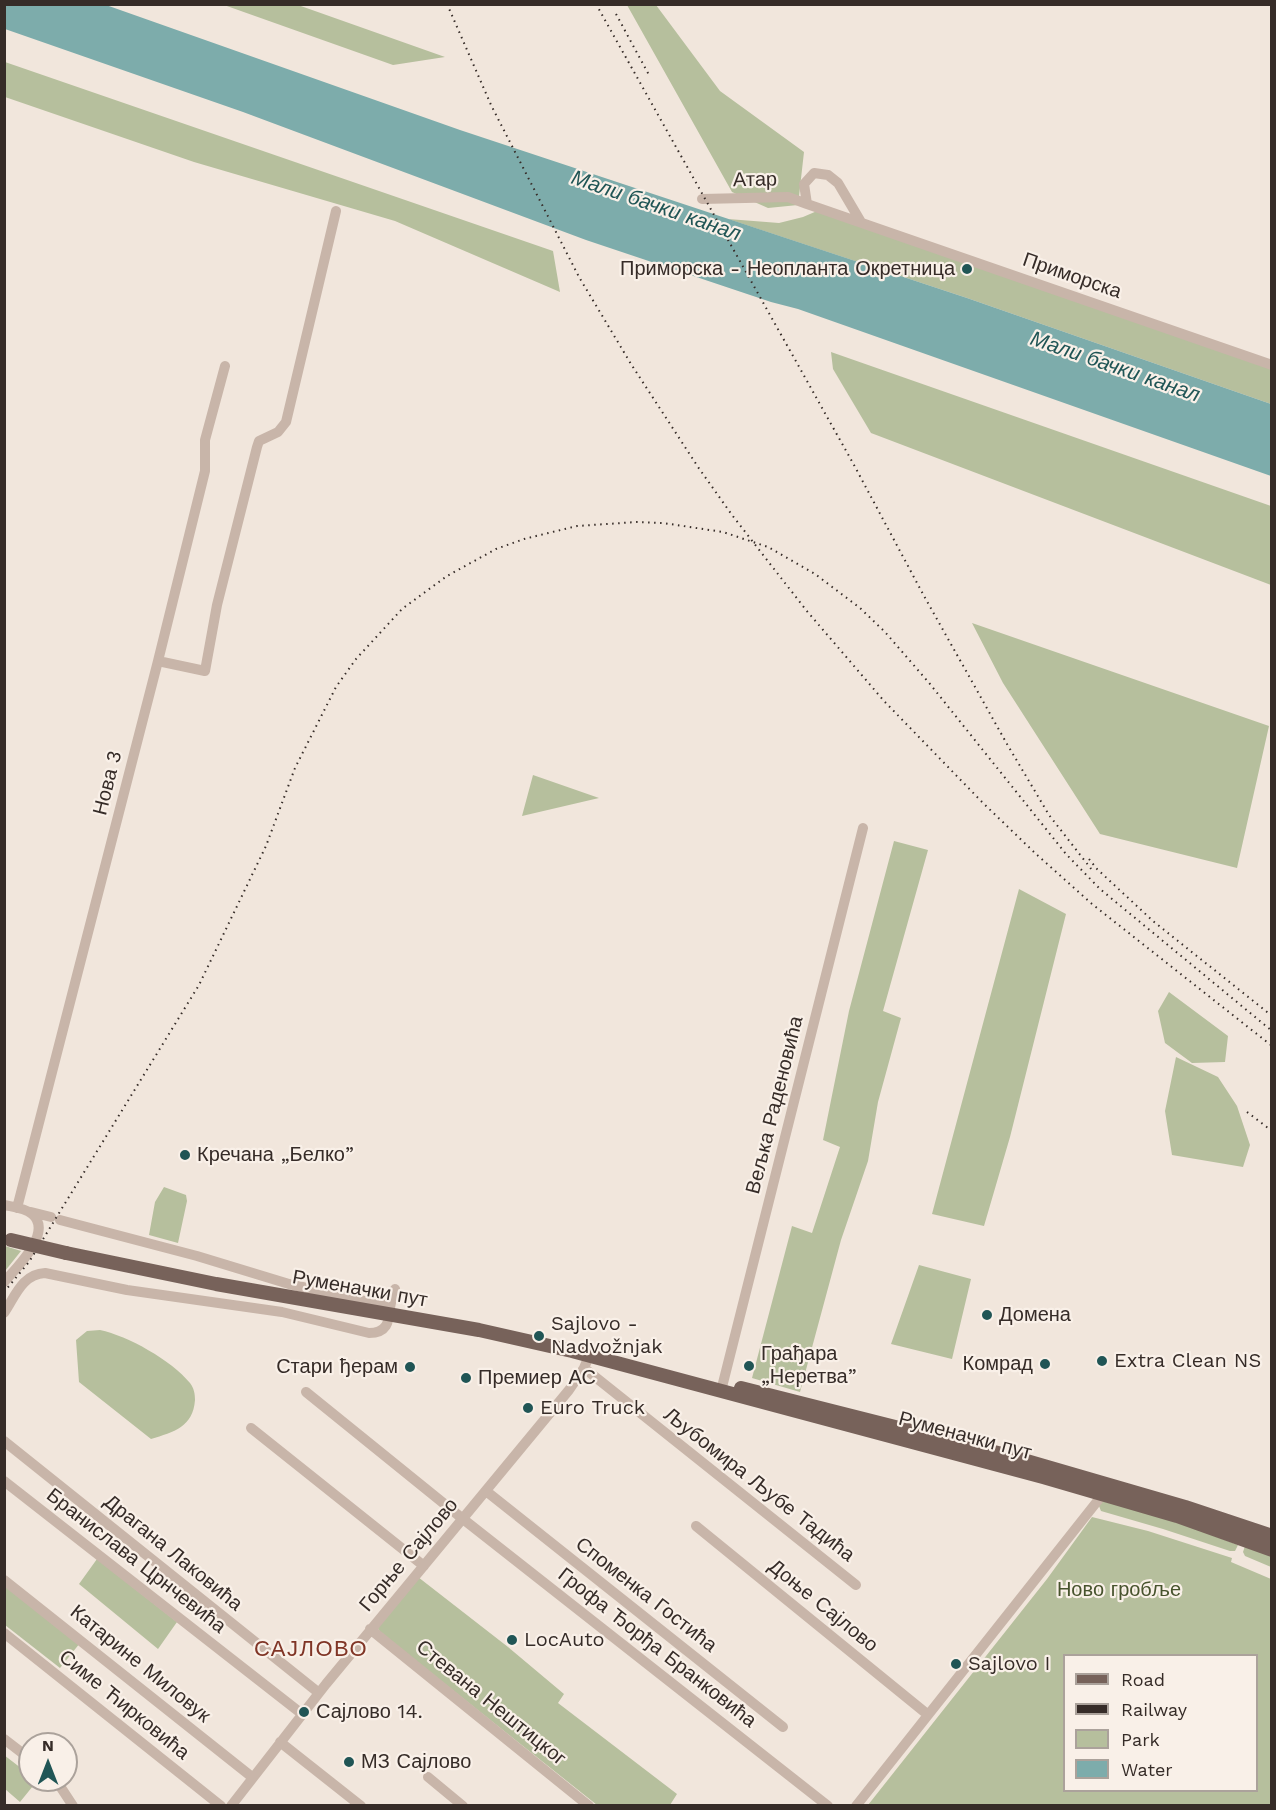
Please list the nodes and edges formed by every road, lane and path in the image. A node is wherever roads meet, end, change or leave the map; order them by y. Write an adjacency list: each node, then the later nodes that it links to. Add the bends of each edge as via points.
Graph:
1 (702, 199): 2 (street, Атар, via 789,197)
2 (807, 204): 4 (street, Приморска); 4 (street, via 804,184 814,173 828,175 838,183)
3 (336, 210): 7 (street, via 286,422 272,436 259,441 257,447 217,605 206,671)
4 (861, 222): 5 (street, Приморска)
5 (1272, 365)
6 (225, 366): 7 (street, Нова 3, via 205,440 205,471)
7 (158, 661): 10 (street, Нова 3)
8 (863, 828): 16 (street, Вељка Раденовића)
9 (4, 1204): 10 (street)
10 (22, 1210): 12 (street, via 37,1220 39,1231 31,1249); 14 (street, via 289,1284 386,1306 395,1289)
11 (8, 1239): 14 (main road, Руменачки пут, bridge, via 216,1284)
12 (4, 1282)
13 (4, 1314): 14 (street, via 25,1281 45,1273 128,1290 282,1312 369,1333 385,1328)
14 (390, 1314): 15 (main road, Руменачки пут, via 479,1330)
15 (587, 1362): 16 (main road, Руменачки пут); 22 (street, Горње Сајлово, via 569,1390); 30 (street, Љубомира Љубе Тадића)
16 (722, 1387): 18 (main road, Руменачки пут)
17 (306, 1392): 24 (street, Грофа Ђорђа Бранковића)
18 (760, 1397): 23 (main road, Руменачки пут); 26 (main road, Руменачки пут, via 1006,1455)
19 (251, 1428): 28 (street)
20 (4, 1441): 33 (street, Драгана Лаковића)
21 (4, 1481): 34 (street, Бранислава Црнчевића)
22 (486, 1491): 24 (street, Горње Сајлово); 36 (street, Споменка Гостића)
23 (1103, 1494): 27 (main road, Руменачки пут); 35 (street)
24 (463, 1519): 28 (street, Горње Сајлово); 48 (street, Грофа Ђорђа Бранковића)
25 (696, 1526): 35 (street, Доње Сајлово)
26 (1272, 1536)
27 (1272, 1550)
28 (424, 1566): 31 (street, Горње Сајлово)
29 (4, 1580): 41 (street, Катарине Миловук)
30 (856, 1585)
31 (370, 1629): 33 (street, Горње Сајлово); 47 (street, Стевана Нештицког)
32 (4, 1633): 43 (street, Симе Ћирковића)
33 (319, 1693): 34 (street, Горње Сајлово)
34 (302, 1714): 38 (street, Горње Сајлово)
35 (927, 1714): 49 (street)
36 (783, 1726)
37 (4, 1739): 39 (street)
38 (280, 1742): 41 (street, Горње Сајлово); 45 (street)
39 (18, 1750)
40 (428, 1777): 46 (street)
41 (252, 1778): 43 (street, Горње Сајлово)
42 (64, 1792): 44 (street)
43 (230, 1805)
44 (73, 1806)
45 (361, 1806)
46 (463, 1806)
47 (590, 1806)
48 (828, 1806)
49 (856, 1806)

